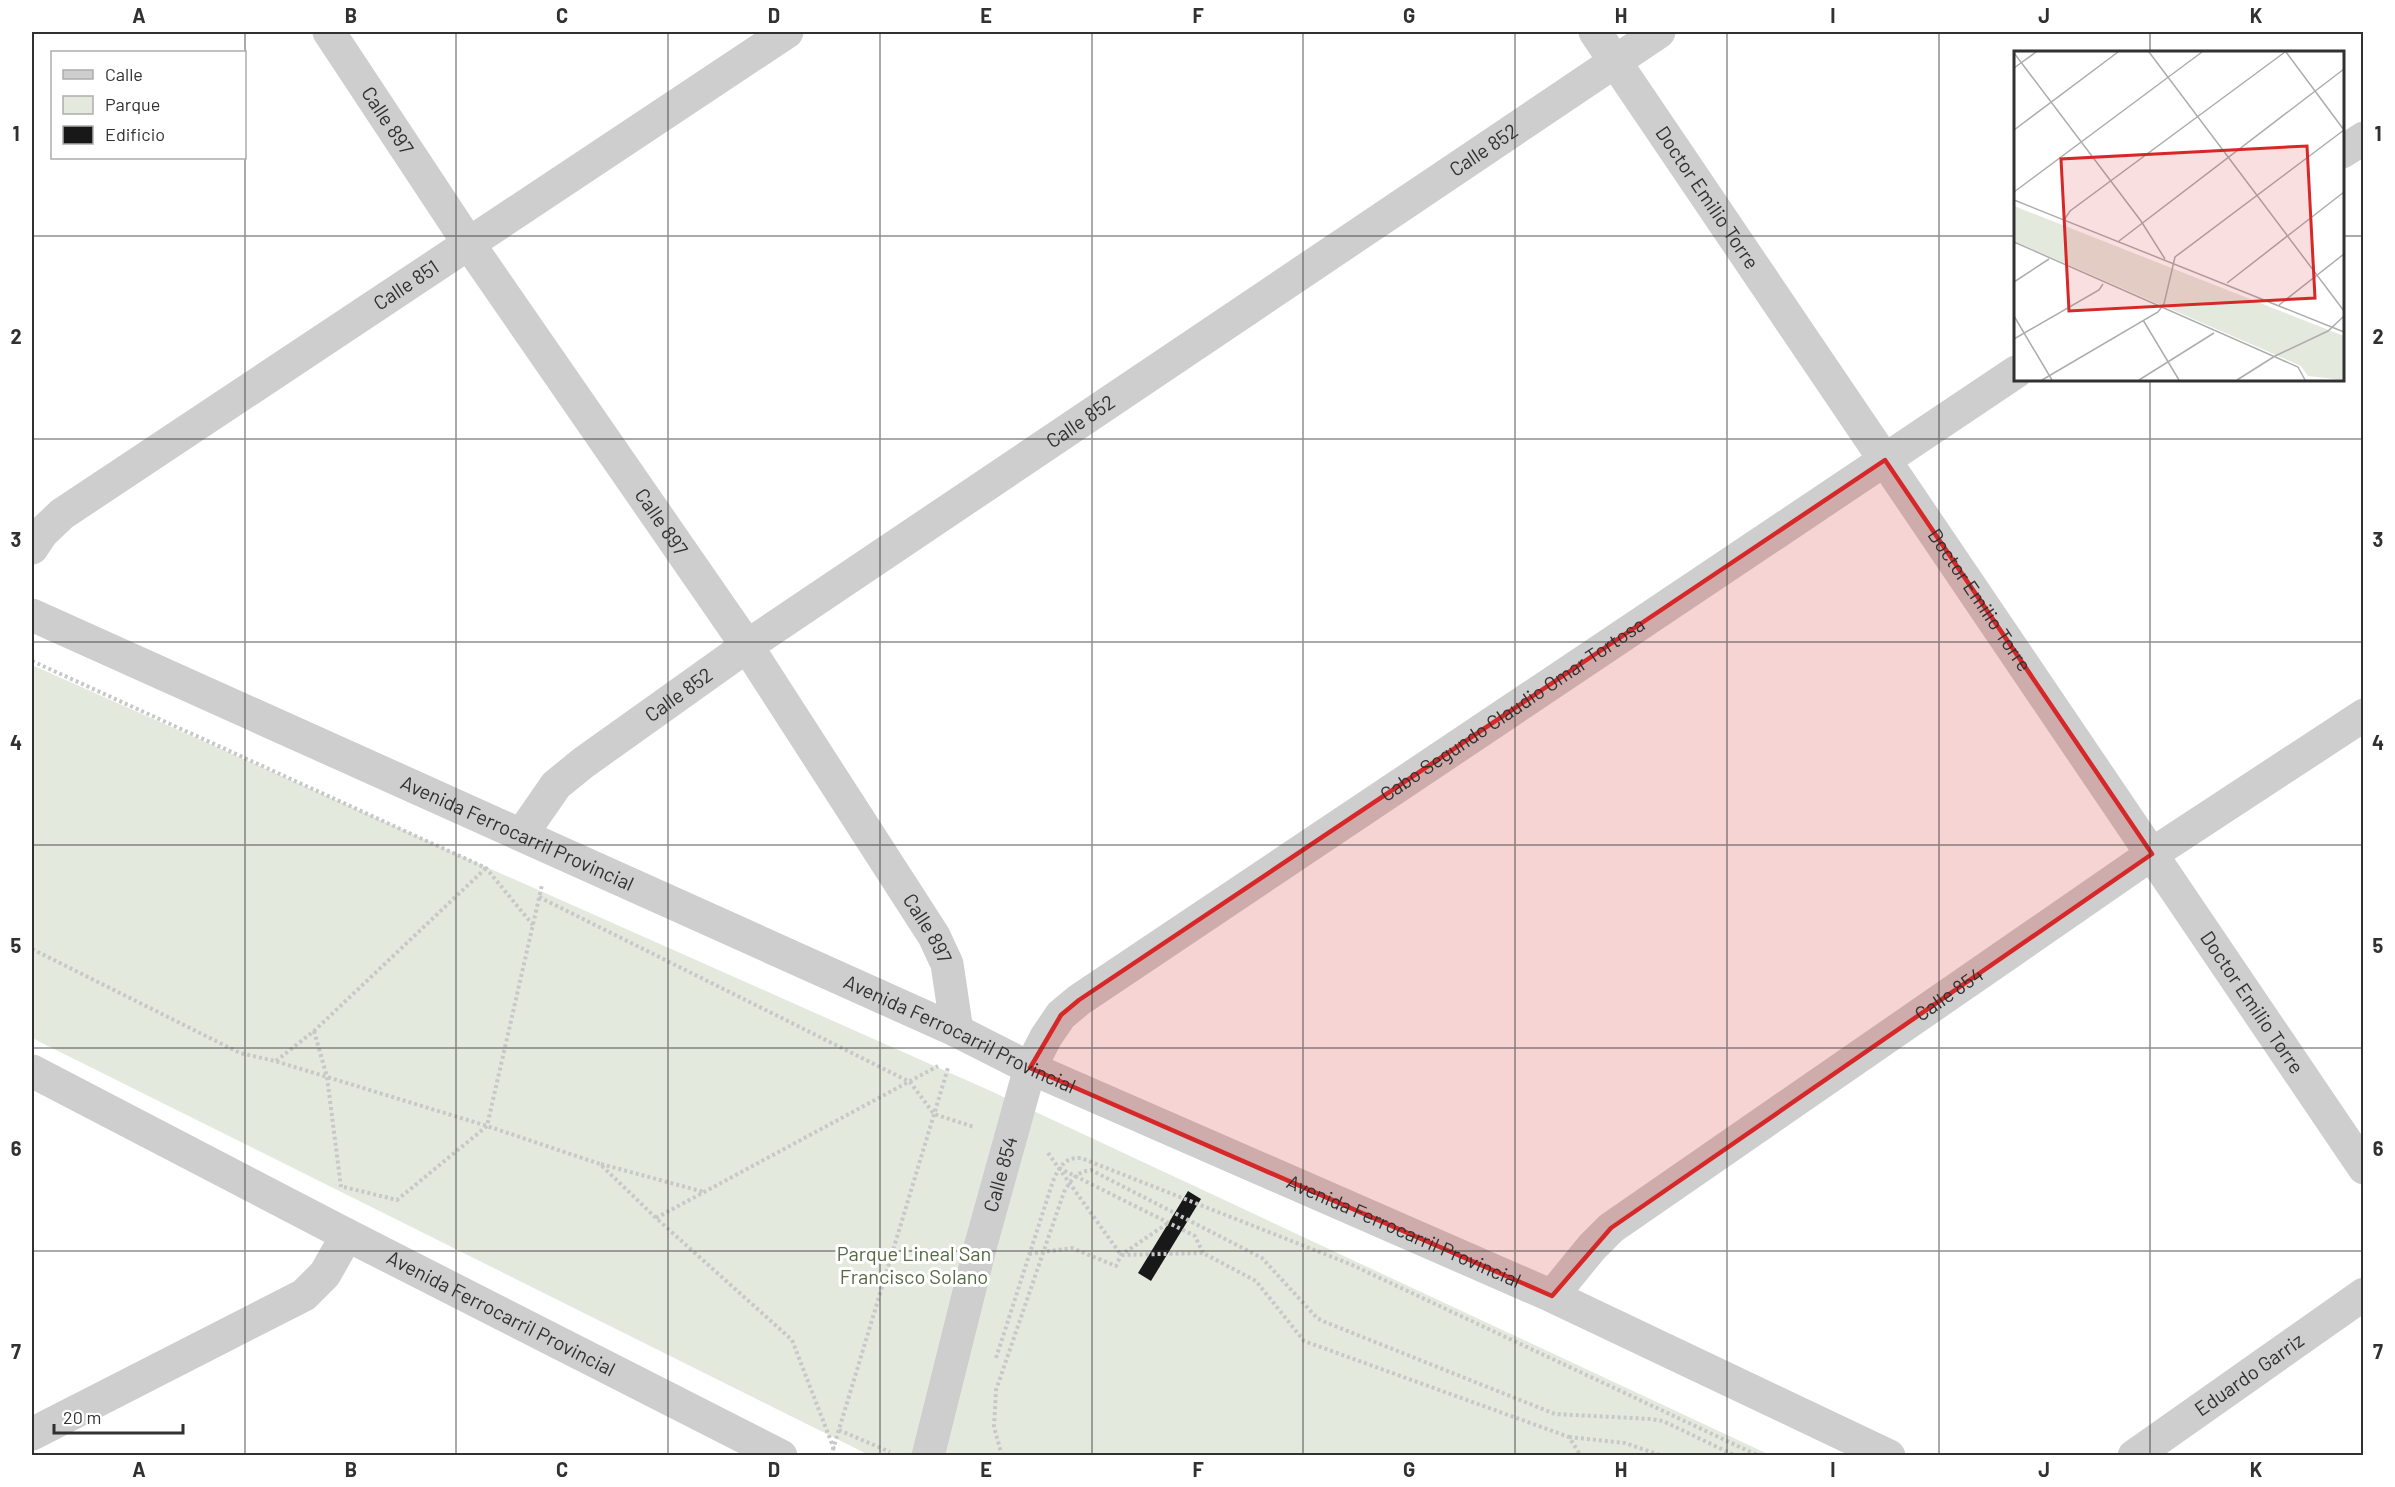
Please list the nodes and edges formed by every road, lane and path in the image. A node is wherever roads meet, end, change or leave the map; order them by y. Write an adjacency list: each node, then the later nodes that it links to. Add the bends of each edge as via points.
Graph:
1 (329, 32): 8 (street, Calle 897)
2 (787, 32): 8 (street, Calle 851)
3 (1595, 32): 5 (street, Doctor Emilio Torre)
4 (1659, 32): 5 (street, Calle 852)
5 (1614, 61): 10 (street, Doctor Emilio Torre); 13 (street, Calle 852)
6 (2364, 138): 7 (street)
7 (2344, 152)
8 (469, 244): 11 (street, Calle 851, via 62,514); 13 (street, Calle 897)
9 (2014, 373): 10 (street, Cabo Segundo Claudio Omar Tortosa)
10 (1885, 460): 17 (street, Doctor Emilio Torre); 25 (street, Cabo Segundo Claudio Omar Tortosa, via 1079,1000 1061,1016)
11 (32, 548)
12 (32, 615): 16 (street, Avenida Ferrocarril Provincial)
13 (747, 646): 16 (street, Calle 852, via 556,785); 23 (street, Calle 897, via 934,936 947,964)
14 (32, 661): 18 (path)
15 (2364, 716): 17 (street, Calle 854)
16 (536, 840): 18 (path); 19 (path); 23 (street, Avenida Ferrocarril Provincial)
17 (2152, 854): 34 (street, Doctor Emilio Torre); 47 (street, Calle 854, via 1611,1228)
18 (486, 868): 20 (path); 22 (path)
19 (539, 897): 20 (path); 28 (path)
20 (532, 925): 30 (path)
21 (32, 949): 24 (path, via 240,1053)
22 (314, 1031): 24 (path); 27 (path)
23 (954, 1045): 25 (street, Avenida Ferrocarril Provincial); 28 (path); 29 (path)
24 (275, 1061): 27 (path)
25 (1030, 1068): 31 (street, Calle 854); 47 (street, Avenida Ferrocarril Provincial)
26 (32, 1071): 41 (street, Avenida Ferrocarril Provincial)
27 (327, 1077): 30 (path); 37 (path)
28 (910, 1082): 29 (path); 38 (path)
29 (934, 1114): 31 (path); 49 (path)
30 (487, 1126): 32 (path); 37 (path, via 398,1200)
31 (1010, 1139): 33 (path, via 1047,1151); 56 (street, Calle 854)
32 (600, 1164): 38 (path); 39 (path)
33 (1059, 1168): 35 (path); 36 (path); 44 (path); 61 (path, via 1073,1157 1081,1158 1350,1264)
34 (2364, 1168)
35 (1075, 1176): 36 (path); 40 (path); 60 (path, via 1091,1170 1102,1174 1262,1258 1325,1322 1555,1414 1663,1421)
36 (1070, 1183): 42 (path); 45 (path)
37 (341, 1186): 41 (path)
38 (705, 1192): 39 (path)
39 (656, 1218): 52 (path, via 792,1340)
40 (1168, 1223): 43 (path, via 1195,1236); 45 (path)
41 (347, 1236): 50 (street, via 325,1274 304,1295); 53 (street, Avenida Ferrocarril Provincial)
42 (1044, 1252): 44 (path); 45 (path, via 1071,1248 1116,1266); 57 (path, via 996,1390 994,1427)
43 (1203, 1253): 45 (path); 51 (path, via 1256,1281 1304,1341)
44 (1029, 1254): 48 (path)
45 (1121, 1255)
46 (2364, 1294): 63 (street, Eduardo Garriz)
47 (1552, 1296): 62 (street, Avenida Ferrocarril Provincial)
48 (993, 1366)
49 (839, 1430): 52 (path); 55 (path)
50 (32, 1434)
51 (1569, 1437): 58 (path); 59 (path, via 1625,1443)
52 (834, 1449): 54 (path)
53 (781, 1455)
54 (831, 1455)
55 (897, 1455)
56 (928, 1455)
57 (1002, 1455)
58 (1581, 1455)
59 (1663, 1455)
60 (1736, 1455)
61 (1759, 1455)
62 (1889, 1455)
63 (2134, 1455)

